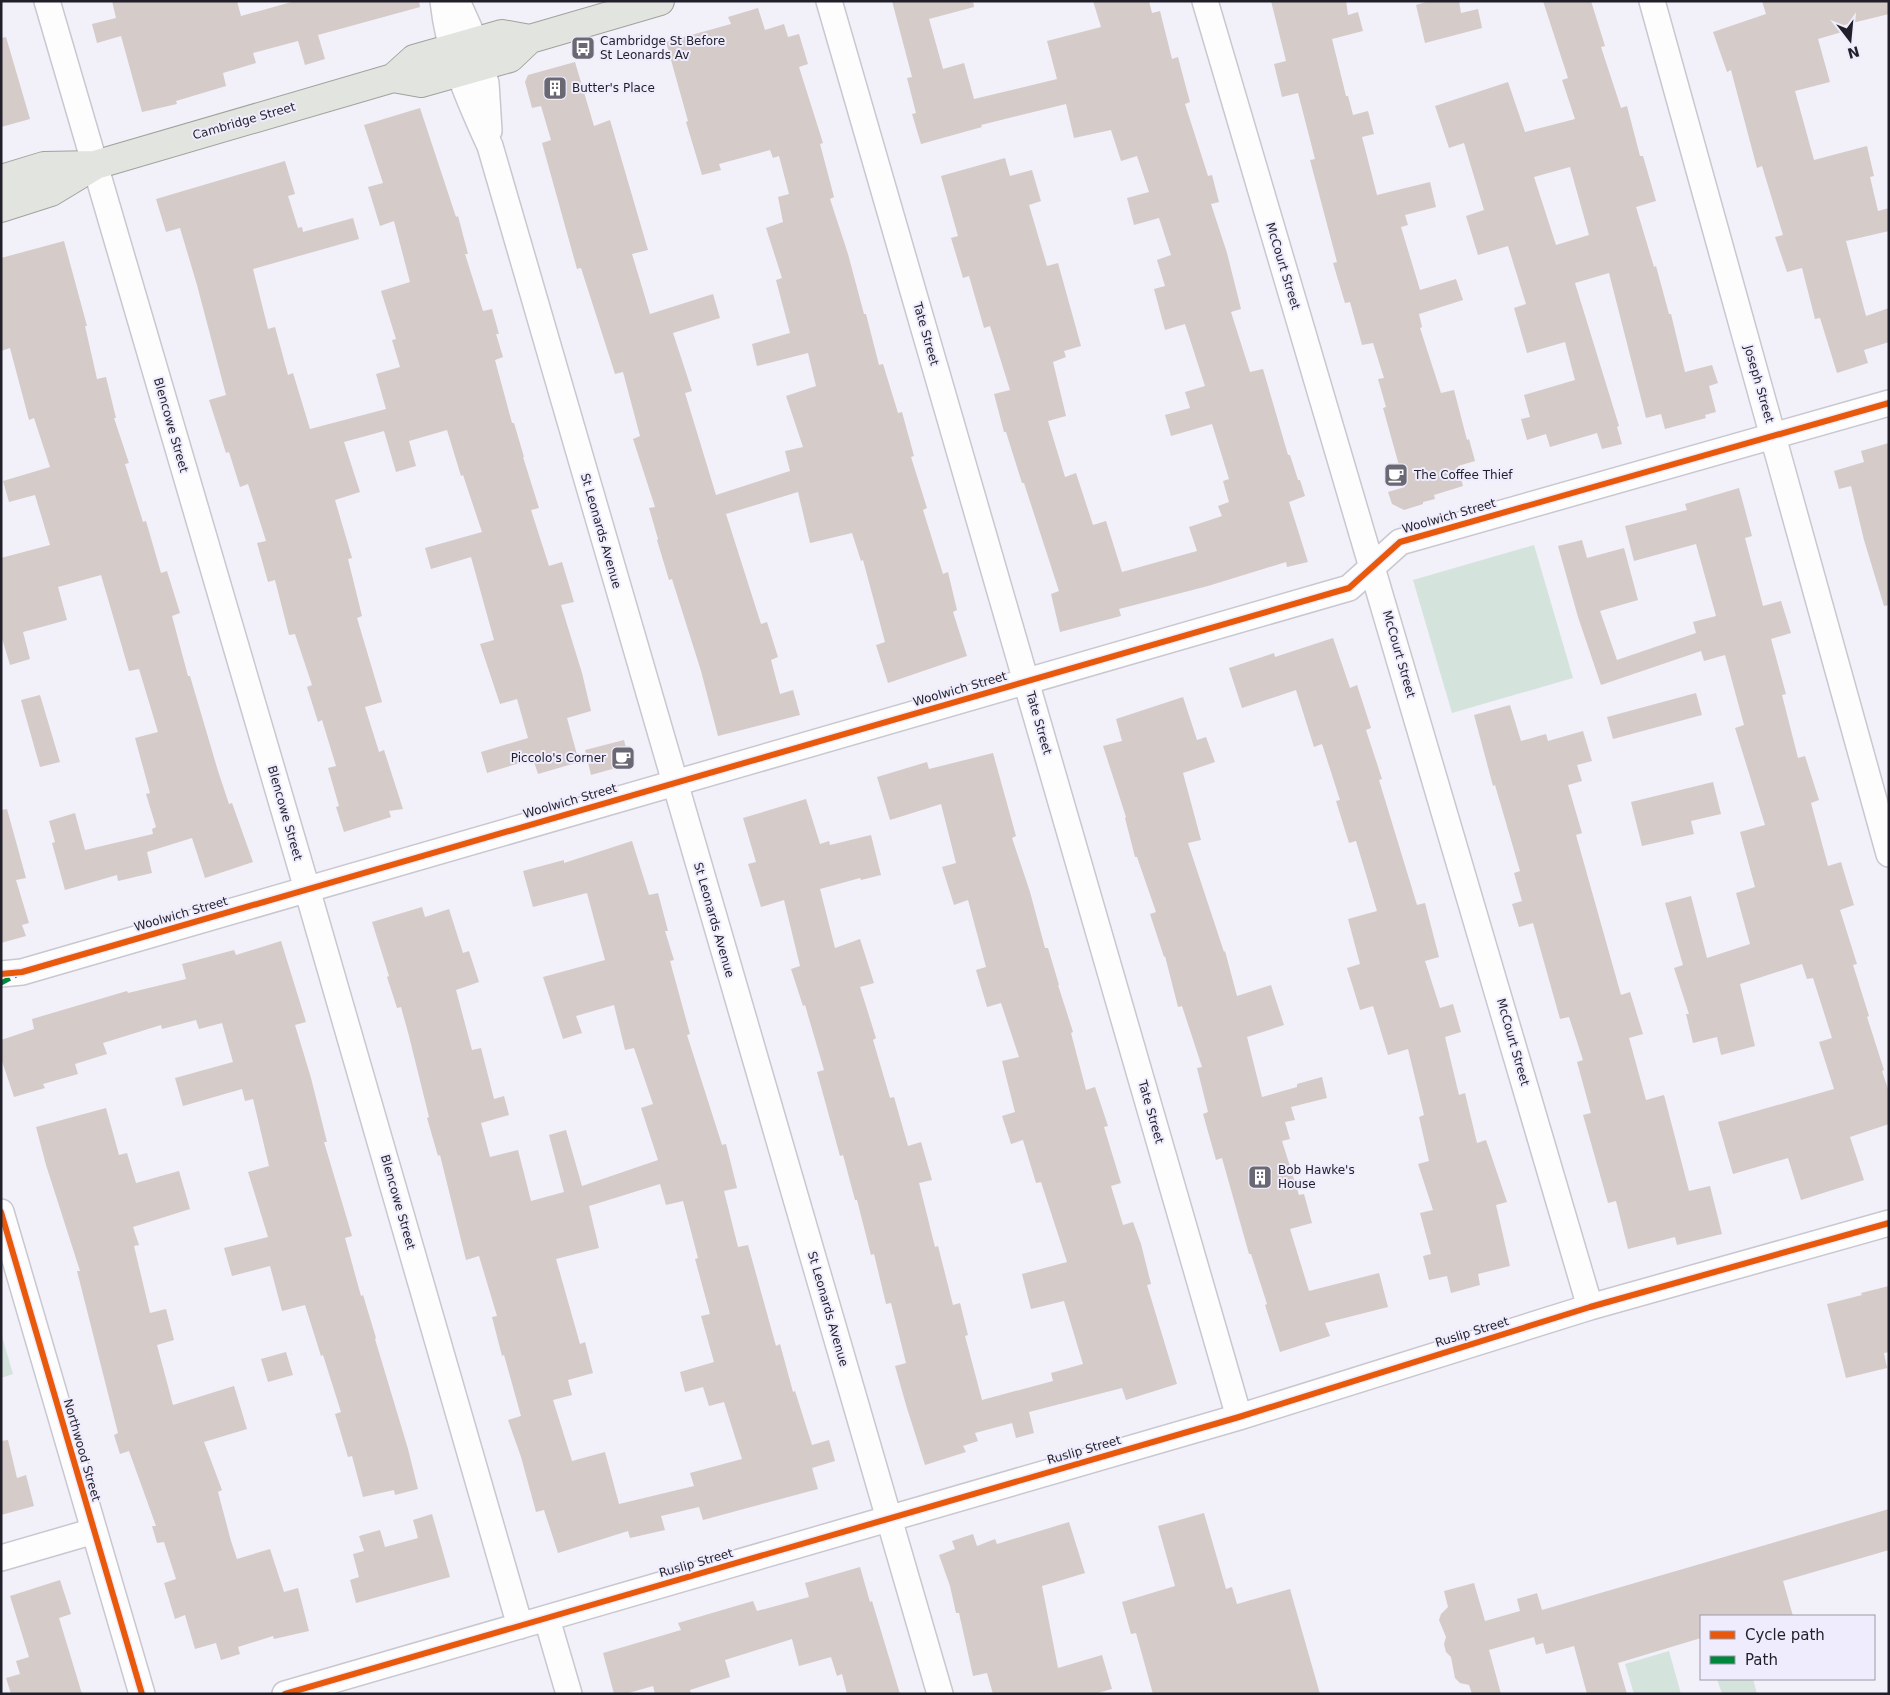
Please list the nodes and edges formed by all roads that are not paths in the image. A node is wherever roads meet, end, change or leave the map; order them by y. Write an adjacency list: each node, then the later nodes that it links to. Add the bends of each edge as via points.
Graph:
1 (47, 1): 9 (street, Blencowe Street)
2 (443, 1): 8 (street, St Leonards Avenue)
3 (457, 1): 8 (street, St Leonards Avenue, via 470,30)
4 (660, 1): 8 (main road, Cambridge Street, via 530,39 510,58)
5 (829, 1): 15 (street, Tate Street)
6 (1205, 1): 14 (street, McCourt Street)
7 (1652, 1): 13 (street, Joseph Street)
8 (466, 57): 9 (main road, Cambridge Street, via 421,83 393,78); 16 (street, St Leonards Avenue, via 486,83 490,146)
9 (95, 165): 10 (main road, Cambridge Street, via 44,166); 11 (main road, Cambridge Street, via 51,192); 18 (street, Blencowe Street)
10 (1, 179)
11 (1, 208)
12 (1889, 403): 13 (street, Woolwich Street)
13 (1773, 436): 14 (street, Woolwich Street, via 1400,542); 17 (street, Joseph Street)
14 (1373, 565): 15 (street, Woolwich Street, via 1348,588); 22 (street, McCourt Street)
15 (1027, 681): 16 (street, Woolwich Street); 23 (street, Tate Street)
16 (674, 783): 18 (street, Woolwich Street); 24 (street, St Leonards Avenue)
17 (1889, 854)
18 (307, 889): 19 (street, Woolwich Street); 28 (street, Blencowe Street)
19 (8, 976)
20 (1, 1212): 25 (street, Northwood Street)
21 (1889, 1222): 22 (street, Ruslip Street)
22 (1590, 1307): 23 (street, Ruslip Street)
23 (1239, 1417): 24 (street, Ruslip Street)
24 (889, 1519): 27 (street, Ruslip Street); 32 (street, St Leonards Avenue)
25 (94, 1530): 26 (street); 29 (street, Northwood Street)
26 (1, 1558)
27 (547, 1619): 28 (street, Ruslip Street); 31 (street)
28 (520, 1626): 30 (street, Ruslip Street)
29 (142, 1694)
30 (285, 1694)
31 (569, 1694)
32 (940, 1694)

